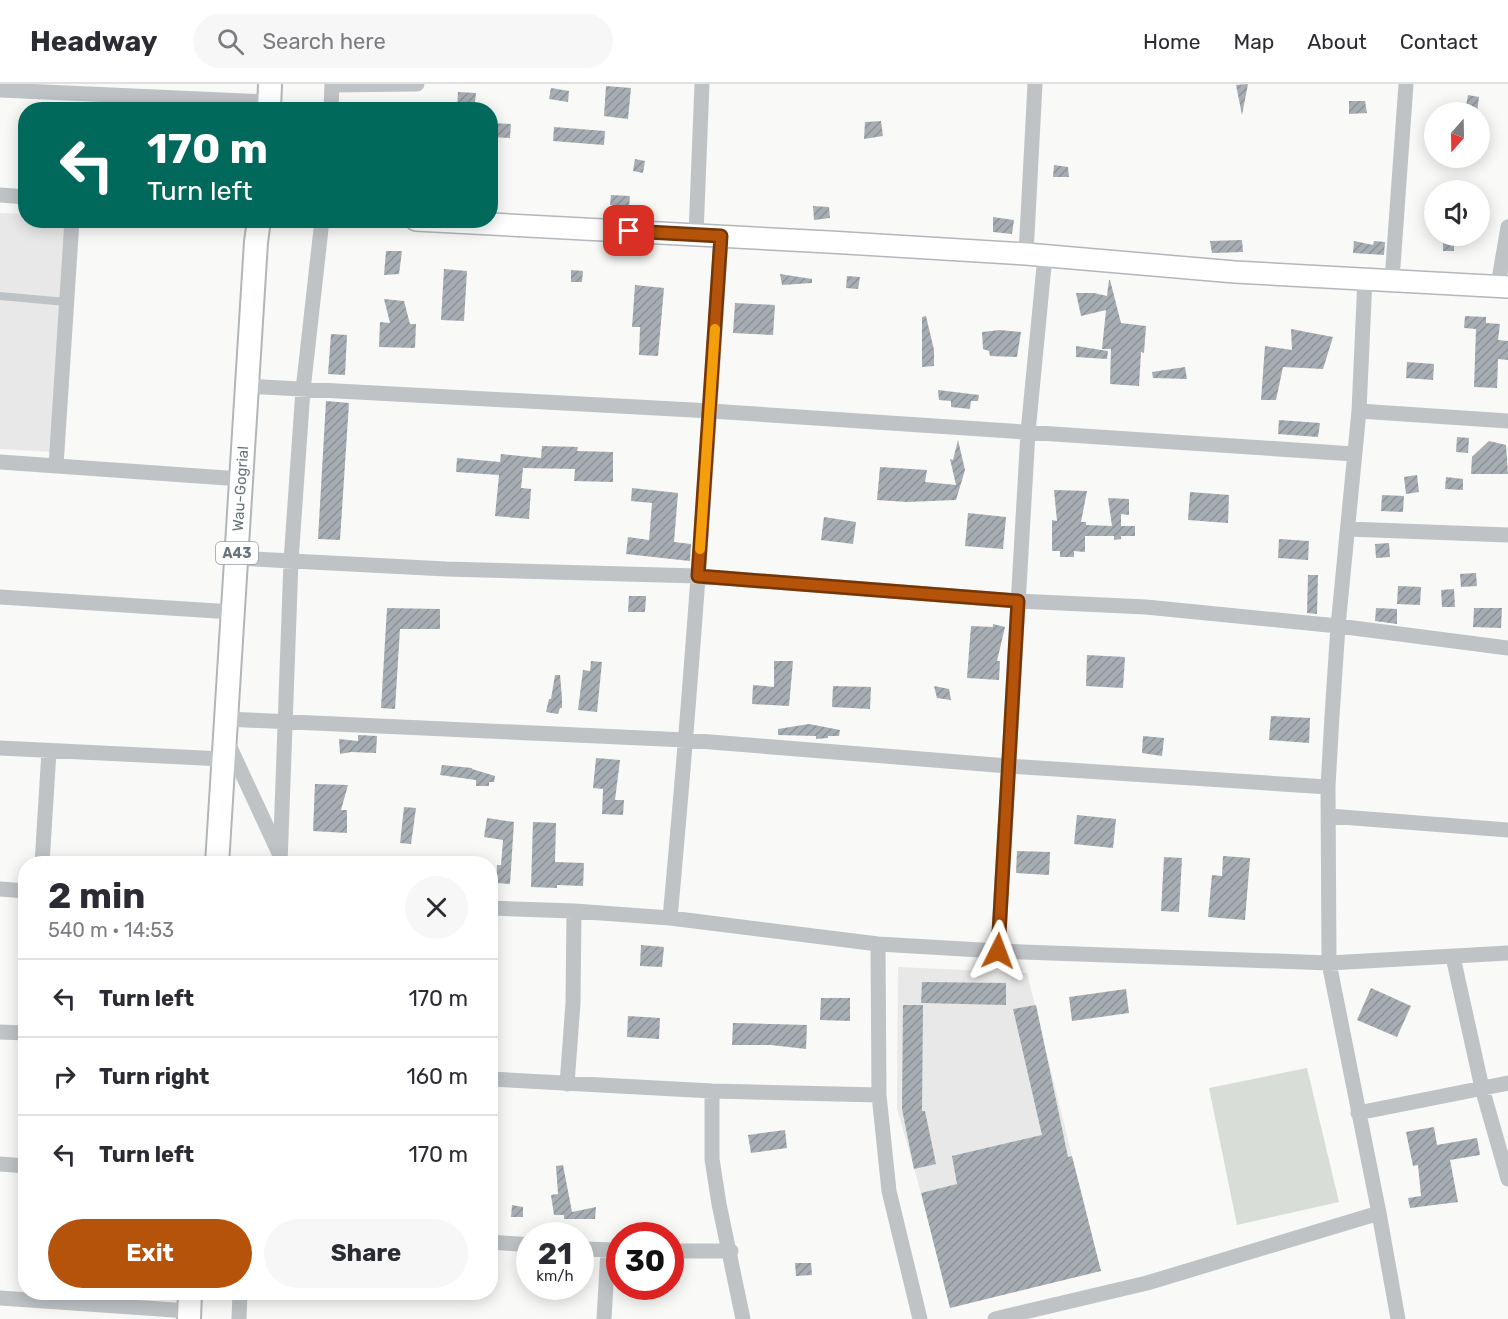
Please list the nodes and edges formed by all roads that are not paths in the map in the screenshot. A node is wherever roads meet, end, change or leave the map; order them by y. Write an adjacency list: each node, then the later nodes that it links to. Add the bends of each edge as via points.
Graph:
1 (417, 84): 5 (street)
2 (702, 84): 16 (street)
3 (1035, 84): 18 (street)
4 (1406, 84): 20 (street)
5 (332, 85): 8 (street)
6 (0, 90): 7 (street)
7 (270, 102)
8 (331, 102)
9 (0, 195): 10 (street)
10 (18, 196)
11 (498, 224): 16 (street)
12 (1508, 227): 21 (street)
13 (71, 228): 23 (street)
14 (258, 228): 24 (main road, Wau-Gogrial / A43)
15 (321, 228): 25 (street)
16 (696, 234): 17 (street)
17 (721, 236): 18 (street); 26 (street)
18 (1035, 255): 19 (street, via 1235,272); 29 (street)
19 (1365, 278): 20 (street); 27 (street)
20 (1392, 280): 21 (street)
21 (1503, 286)
22 (0, 297): 23 (lane)
23 (66, 302): 32 (street)
24 (246, 386): 25 (street); 33 (main road, Wau-Gogrial / A43)
25 (303, 390): 26 (street); 37 (street)
26 (711, 411): 29 (street); 38 (street)
27 (1359, 411): 28 (street); 30 (street)
28 (1508, 421)
29 (1028, 432): 30 (street); 40 (street)
30 (1354, 454): 34 (street)
31 (0, 462): 32 (street)
32 (56, 466): 33 (street)
33 (241, 479): 36 (main road, Wau-Gogrial / A43)
34 (1348, 529): 35 (street); 42 (street)
35 (1508, 535)
36 (237, 558): 37 (street); 41 (main road, Wau-Gogrial / A43)
37 (291, 561): 38 (street); 44 (street)
38 (698, 576): 40 (street); 46 (street)
39 (0, 597): 41 (street)
40 (1018, 601): 42 (street, via 1146,607); 49 (street)
41 (232, 612): 45 (main road, Wau-Gogrial / A43)
42 (1338, 626): 43 (street); 50 (street)
43 (1508, 648)
44 (284, 722): 45 (street); 46 (street); 56 (street)
45 (224, 738): 48 (street); 54 (main road, Wau-Gogrial / A43); 55 (street)
46 (686, 740): 49 (street); 61 (street)
47 (0, 748): 48 (street)
48 (50, 750): 53 (street)
49 (1008, 766): 50 (street); 63 (street)
50 (1328, 787): 51 (street)
51 (1329, 816): 52 (street); 66 (street)
52 (1508, 830)
53 (43, 856)
54 (217, 856)
55 (281, 856)
56 (283, 856)
57 (0, 889): 58 (street)
58 (18, 890)
59 (498, 908): 60 (street)
60 (574, 910): 61 (street); 71 (street)
61 (670, 918): 62 (street)
62 (878, 944): 63 (street); 74 (street)
63 (998, 951): 66 (street)
64 (1508, 953): 65 (street)
65 (1453, 957): 66 (street); 72 (street)
66 (1329, 963): 75 (street)
67 (0, 1032): 68 (street)
68 (18, 1033)
69 (498, 1080): 71 (street)
70 (1508, 1083): 72 (street)
71 (567, 1084): 73 (street)
72 (1482, 1088): 75 (street); 78 (street)
73 (712, 1091): 74 (street); 83 (street, via 712,1159)
74 (879, 1095): 93 (street, via 890,1191)
75 (1358, 1113): 79 (street)
76 (0, 1164): 77 (street)
77 (18, 1165)
78 (1508, 1179)
79 (1379, 1213): 94 (street, via 1147,1283); 95 (street)
80 (498, 1243): 81 (street)
81 (516, 1244)
82 (684, 1251): 83 (street)
83 (730, 1251): 92 (street)
84 (0, 1298): 85 (street)
85 (18, 1299)
86 (38, 1300): 89 (street)
87 (240, 1300): 90 (street)
88 (607, 1300): 91 (street)
89 (190, 1308)
90 (239, 1319)
91 (604, 1319)
92 (743, 1319)
93 (920, 1319)
94 (995, 1319)
95 (1398, 1319)

